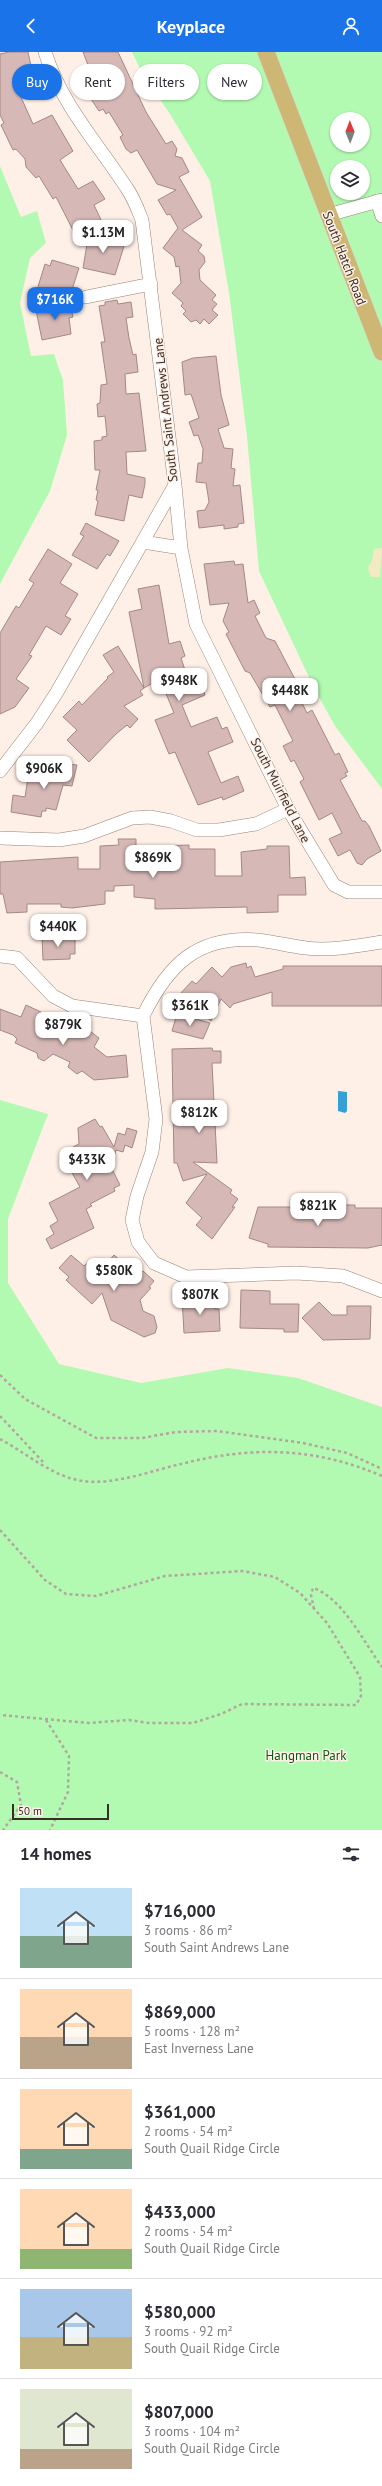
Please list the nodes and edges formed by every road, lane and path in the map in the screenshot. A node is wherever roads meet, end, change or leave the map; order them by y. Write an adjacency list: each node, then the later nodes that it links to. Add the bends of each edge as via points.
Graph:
1 (45, 52): 6 (street, South Saint Andrews Lane, via 58,83 82,124 129,191 142,220)
2 (266, 52): 4 (main road, South Hatch Road)
3 (379, 200): 4 (street); 5 (street)
4 (328, 215): 8 (main road, South Hatch Road)
5 (382, 216)
6 (151, 284): 7 (street); 9 (street, South Saint Andrews Lane)
7 (86, 297)
8 (382, 352)
9 (175, 485): 10 (street, South Saint Andrews Lane); 11 (street, South Muirfield Lane)
10 (143, 542): 11 (street); 12 (street, South Saint Andrews Lane, via 57,692)
11 (181, 548): 13 (street, South Muirfield Lane, via 196,624)
12 (0, 772)
13 (288, 809): 14 (street, via 256,824 219,830 197,830 171,821 132,818 84,836 59,840); 15 (street, South Muirfield Lane, via 334,885 348,892)
14 (0, 838)
15 (382, 892)
16 (382, 942): 18 (street, via 336,948 307,948 256,940 229,940 199,948 174,966 156,990)
17 (0, 956): 18 (street, via 17,958 53,996 72,1006)
18 (143, 1016): 19 (street, via 156,1135 132,1220 138,1242 154,1263 186,1277 296,1273 343,1276)
19 (382, 1291)
20 (0, 1376): 24 (path, via 25,1399 96,1438 142,1438 176,1432 217,1432 303,1443 347,1453)
21 (0, 1416): 23 (path)
22 (0, 1439): 23 (path)
23 (48, 1468): 25 (path, via 66,1477 84,1481 105,1480 141,1475 210,1456 240,1452 276,1452 307,1453)
24 (382, 1469)
25 (382, 1476)
26 (0, 1530): 27 (path, via 45,1580 66,1594 96,1596 165,1576 242,1571 275,1577 300,1594)
27 (314, 1609): 28 (path, via 311,1595 314,1588 321,1590 340,1607); 30 (path, via 327,1623 360,1678 361,1696 356,1705 242,1704 221,1714 193,1722 149,1723 129,1720 89,1724)
28 (382, 1667)
29 (0, 1715): 30 (path)
30 (46, 1720): 33 (path, via 69,1756 68,1792)
31 (0, 1772): 32 (path, via 17,1782 20,1805)
32 (3, 1830)
33 (50, 1830)

